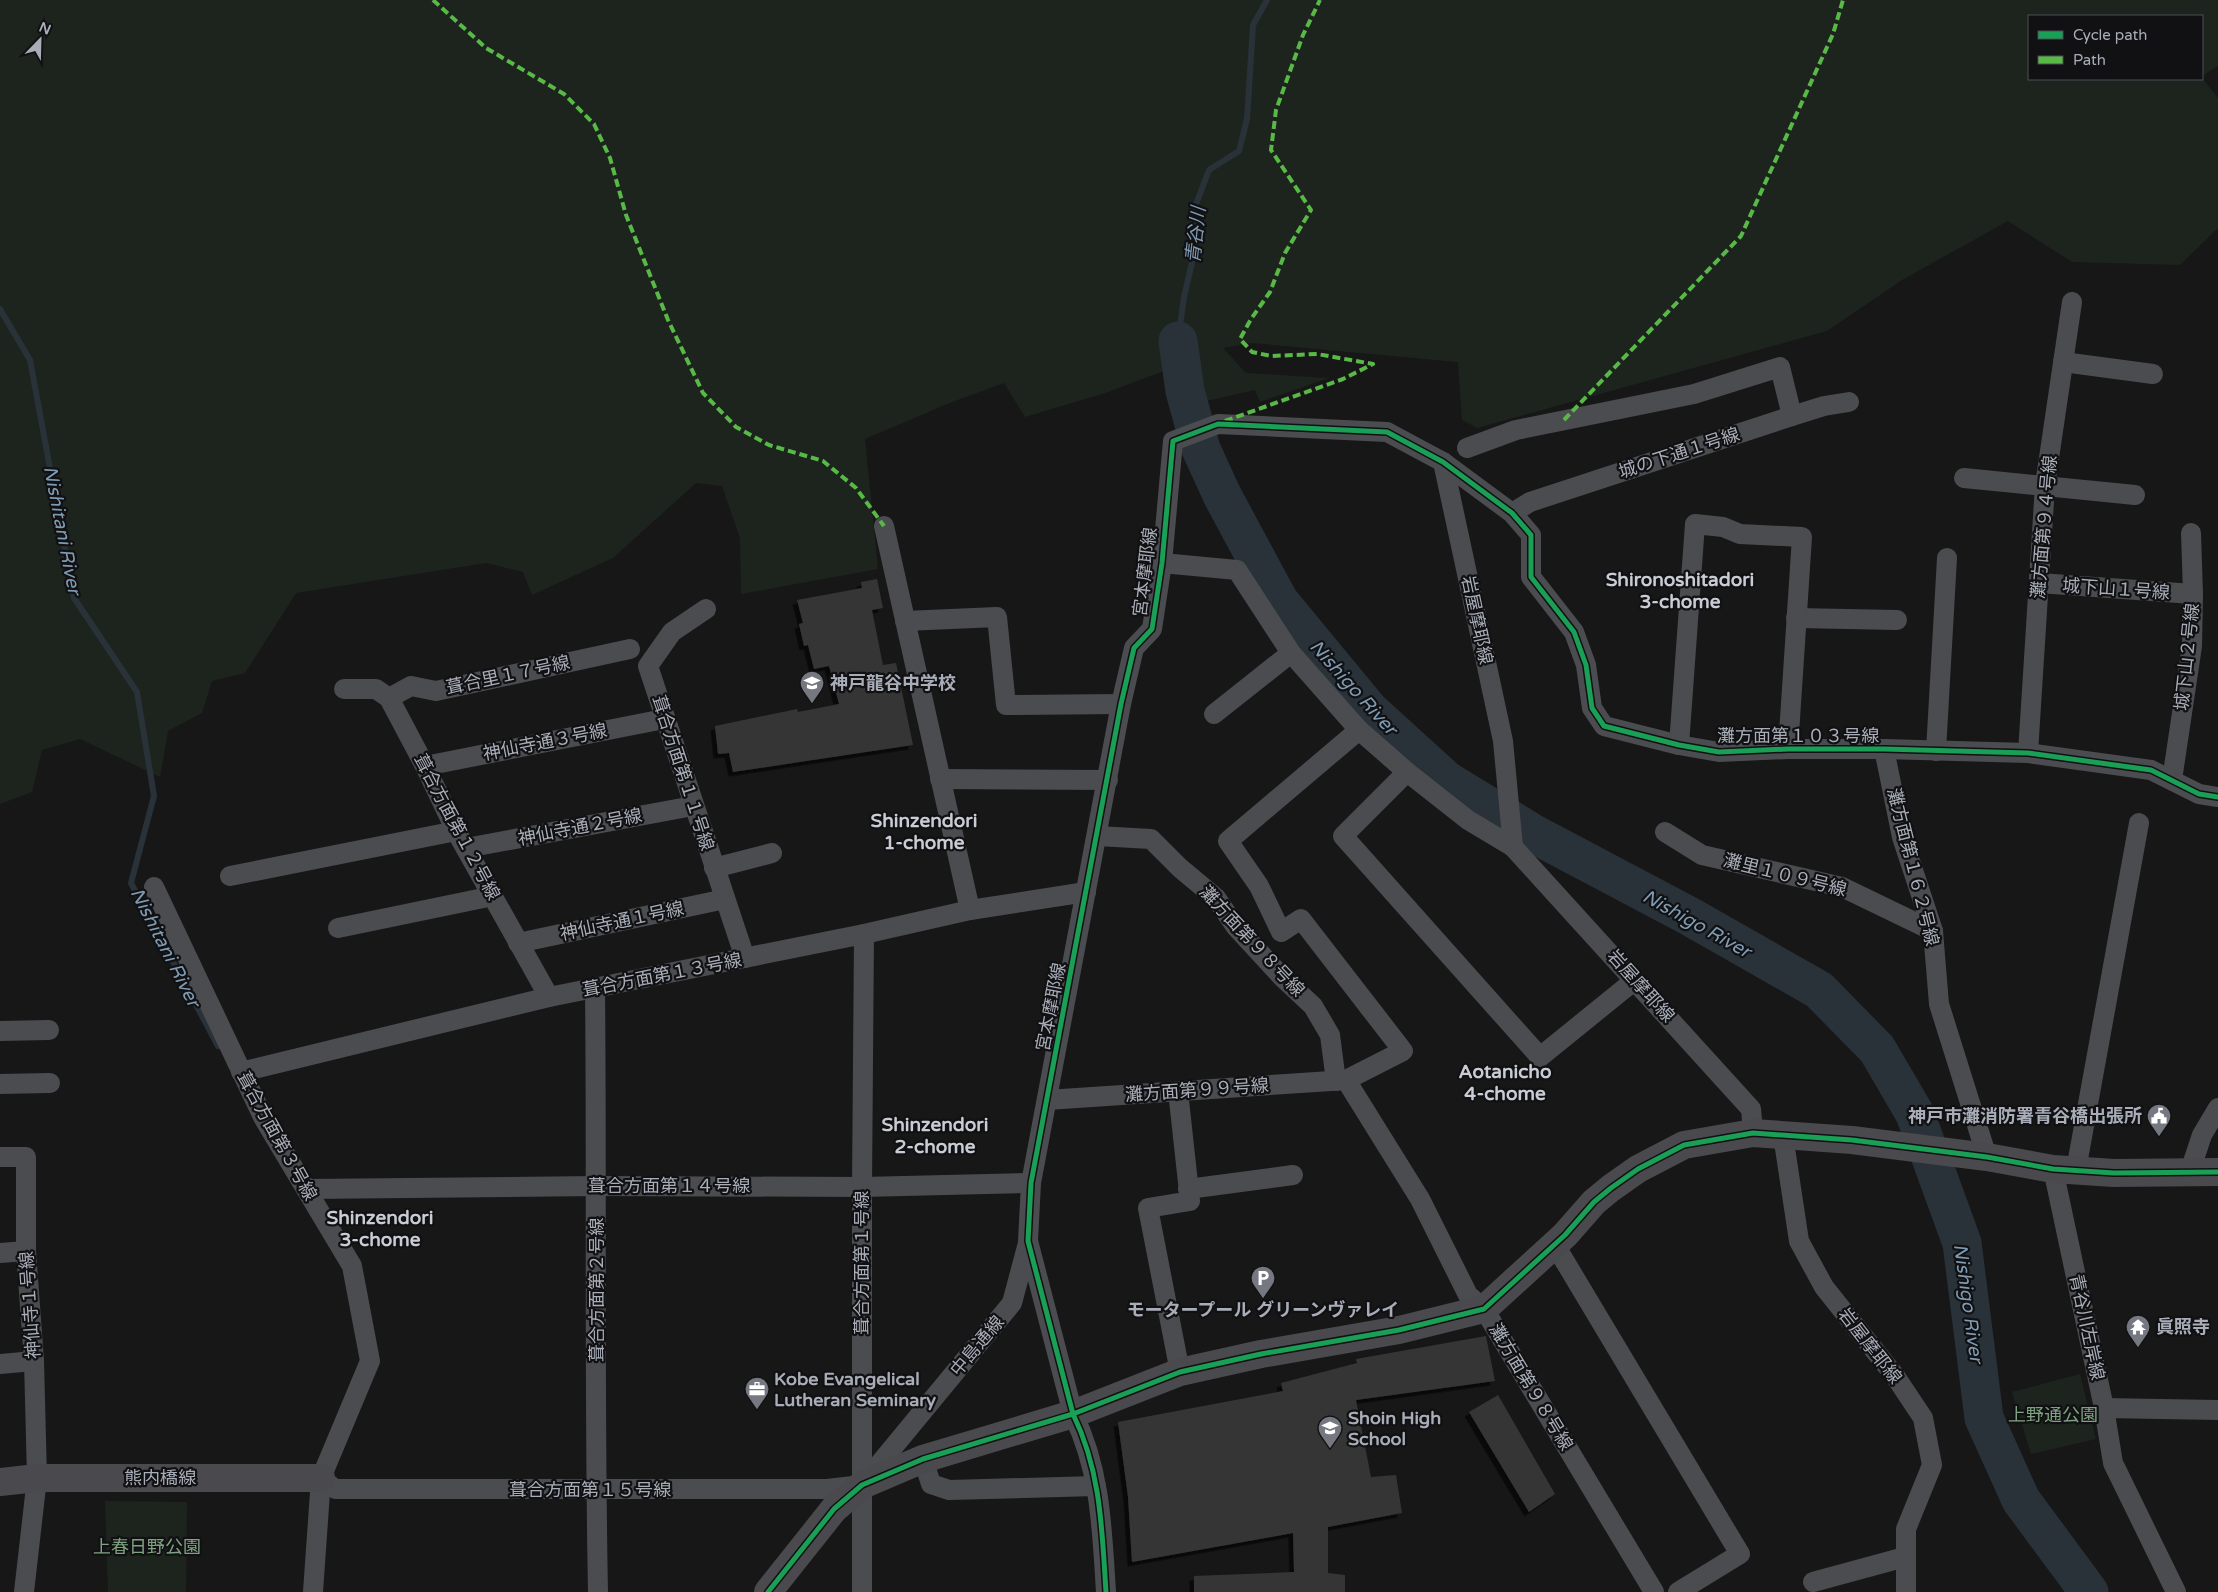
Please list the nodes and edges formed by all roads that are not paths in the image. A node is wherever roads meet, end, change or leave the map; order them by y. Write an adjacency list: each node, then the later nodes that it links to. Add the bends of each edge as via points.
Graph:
1 (2072, 302): 2 (street, 灘方面第９４号線)
2 (2063, 362): 3 (street); 10 (street, 灘方面第９４号線)
3 (2153, 374)
4 (1849, 402): 5 (street, 城の下通１号線)
5 (1792, 416): 7 (street, via 1780,368 1694,394 1516,430); 12 (street, 城の下通１号線, via 1530,502)
6 (1183, 436): 8 (street, 灘方面第１０３号線, via 1218,424 1386,432); 16 (street, 宮本摩耶線, via 1173,440)
7 (1467, 448)
8 (1443, 462): 12 (street, 灘方面第１０３号線); 47 (street, 岩屋摩耶線, via 1503,742)
9 (1964, 478): 10 (street)
10 (2045, 485): 11 (street); 17 (street, 灘方面第９４号線)
11 (2134, 495)
12 (1512, 513): 31 (street, 灘方面第１０３号線, via 1531,535 1531,577 1574,632 1586,665 1592,708 1604,726)
13 (884, 526): 22 (street)
14 (2191, 533): 18 (street, 城下山２号線)
15 (1947, 558): 34 (street)
16 (1162, 563): 24 (street, 岩屋摩耶線, via 1237,570); 27 (street, 宮本摩耶線, via 1152,630 1134,648)
17 (2038, 583): 18 (street, 城下山１号線); 35 (street, 灘方面第９４号線)
18 (2194, 594): 40 (street, 城下山２号線, via 2192,646)
19 (706, 608): 29 (street, 葺合方面第１１号線, via 672,632 648,666)
20 (1796, 618): 21 (street); 31 (street, via 1802,537 1740,534 1695,524); 32 (street)
21 (1897, 620)
22 (905, 621): 27 (street, via 997,617 1006,705); 38 (street)
23 (630, 648): 26 (street, 葺合里１７号線, via 436,691 411,686)
24 (1291, 652): 28 (street); 30 (street, 岩屋摩耶線)
25 (344, 689): 26 (street, via 376,688)
26 (389, 698): 36 (street, 葺合方面第１２号線)
27 (1121, 704): 39 (street, 宮本摩耶線)
28 (1214, 714)
29 (664, 719): 36 (street, 神仙寺通３号線); 42 (street, 葺合方面第１１号線)
30 (1359, 730): 37 (street, 岩屋摩耶線); 68 (street, via 1228,841 1259,886 1280,932 1301,919 1403,1051)
31 (1679, 745): 32 (street, 灘方面第１０３号線, via 1719,752)
32 (1788, 749): 33 (street, 灘方面第１０３号線)
33 (1884, 749): 34 (street, 灘方面第１０３号線); 58 (street, 灘方面第１６２号線, via 1902,837)
34 (1936, 751): 35 (street, 灘方面第１０３号線)
35 (2028, 753): 40 (street, 灘方面第１０３号線, via 2151,770)
36 (425, 766): 44 (street, 葺合方面第１２号線)
37 (1407, 772): 47 (street, 岩屋摩耶線, via 1468,820); 62 (street, via 1343,836 1540,1057)
38 (940, 778): 39 (street); 56 (street)
39 (1108, 780): 46 (street, 宮本摩耶線)
40 (2172, 780): 41 (street, 灘方面第１０３号線, via 2200,794)
41 (2218, 797)
42 (693, 806): 48 (street, 神仙寺通２号線); 50 (street, 葺合方面第１１号線)
43 (2139, 823): 78 (street)
44 (456, 831): 48 (street, 葺合方面第１２号線); 51 (street)
45 (1665, 832): 58 (street, 灘里１０９号線, via 1702,854 1842,887)
46 (1097, 836): 53 (street, 宮本摩耶線); 68 (street, 灘方面第９８号線, via 1151,839 1216,898 1236,927 1313,1006 1330,1036)
47 (1513, 843): 62 (street, 岩屋摩耶線)
48 (466, 848): 54 (street, 葺合方面第１２号線)
49 (772, 854): 50 (street)
50 (714, 868): 55 (street, 葺合方面第１１号線)
51 (230, 876)
52 (154, 887): 67 (street, 葺合方面第３号線)
53 (1086, 892): 56 (street, 葺合方面第１３号線); 72 (street, 宮本摩耶線)
54 (493, 896): 57 (street); 60 (street, 葺合方面第１２号線)
55 (725, 899): 60 (street, 神仙寺通１号線); 61 (street, 葺合方面第１１号線)
56 (970, 910): 59 (street, 葺合方面第１３号線)
57 (338, 928)
58 (1933, 931): 77 (street, 灘方面第１６２号線, via 1939,1004)
59 (864, 934): 61 (street, 葺合方面第１３号線); 85 (street, 葺合方面第１号線)
60 (518, 943): 64 (street, 葺合方面第１２号線)
61 (745, 958): 63 (street, 葺合方面第１３号線)
62 (1636, 980): 74 (street, 岩屋摩耶線, via 1751,1110)
63 (595, 989): 64 (street, 葺合方面第１３号線); 84 (street, 葺合方面第２号線)
64 (549, 997): 67 (street, 葺合方面第１３号線)
65 (49, 1030): 66 (street)
66 (0, 1031)
67 (241, 1072): 86 (street, 葺合方面第３号線, via 263,1117)
68 (1341, 1081): 71 (street, 灘方面第９９号線); 92 (street, 灘方面第９８号線, via 1420,1199 1468,1295)
69 (50, 1083): 70 (street)
70 (0, 1084)
71 (1178, 1091): 72 (street, 灘方面第９９号線); 87 (street)
72 (1048, 1100): 83 (street, 宮本摩耶線)
73 (2218, 1108): 81 (street, via 2202,1135)
74 (1753, 1133): 75 (street); 89 (street, via 1684,1145 1638,1169 1594,1202)
75 (1784, 1135): 77 (street); 106 (street, 岩屋摩耶線, via 1799,1241 1824,1287 1895,1376 1923,1418 1932,1465 1906,1529)
76 (0, 1157): 90 (street, 神仙寺１号線, via 26,1157)
77 (1987, 1157): 79 (street)
78 (2078, 1159)
79 (2053, 1168): 81 (street); 96 (street, 青谷川左岸線)
80 (2218, 1172): 81 (street)
81 (2189, 1174)
82 (1293, 1175): 87 (street)
83 (1032, 1183): 85 (street, 葺合方面第１４号線); 88 (street, 宮本摩耶線)
84 (597, 1186): 85 (street, 葺合方面第１４号線); 86 (street, 葺合方面第１４号線); 105 (street, 葺合方面第２号線)
85 (862, 1187): 103 (street, 葺合方面第１号線)
86 (307, 1189): 101 (street, 葺合方面第３号線, via 352,1266 370,1361)
87 (1188, 1189): 95 (street, via 1190,1201 1148,1208)
88 (1028, 1241): 98 (street, 宮本摩耶線); 103 (street, 中島通線, via 1012,1303)
89 (1555, 1245): 92 (street); 115 (street, via 1740,1554)
90 (26, 1251): 91 (street); 93 (street, 神仙寺１号線)
91 (0, 1253)
92 (1484, 1309): 95 (street, via 1399,1330); 114 (street, 灘方面第９８号線)
93 (34, 1361): 94 (street); 100 (street, 神仙寺１号線)
94 (0, 1364)
95 (1180, 1372): 98 (street)
96 (2104, 1408): 97 (street); 117 (street, 青谷川左岸線, via 2113,1462)
97 (2218, 1410)
98 (1073, 1414): 99 (street); 104 (street, 宮本摩耶線, via 1086,1439)
99 (923, 1459): 103 (street); 104 (street, via 931,1484 950,1490)
100 (37, 1478): 101 (street, 熊内橋線); 102 (street, 熊内橋線); 108 (street, 神仙寺１号線)
101 (321, 1478): 105 (street, 葺合方面第１５号線, via 335,1489); 109 (street, 葺合方面第３号線)
102 (0, 1482)
103 (862, 1485): 105 (street, 葺合方面第１５号線, via 826,1489); 111 (street, via 834,1509); 112 (street, 葺合方面第１号線)
104 (1096, 1486): 113 (street, 宮本摩耶線, via 1101,1508)
105 (596, 1490): 110 (street, 葺合方面第２号線)
106 (1905, 1557): 107 (street); 116 (street, 岩屋摩耶線)
107 (1813, 1582)
108 (24, 1592)
109 (313, 1592)
110 (598, 1592)
111 (768, 1592)
112 (862, 1592)
113 (1106, 1592)
114 (1654, 1592)
115 (1678, 1592)
116 (1906, 1592)
117 (2176, 1592)

